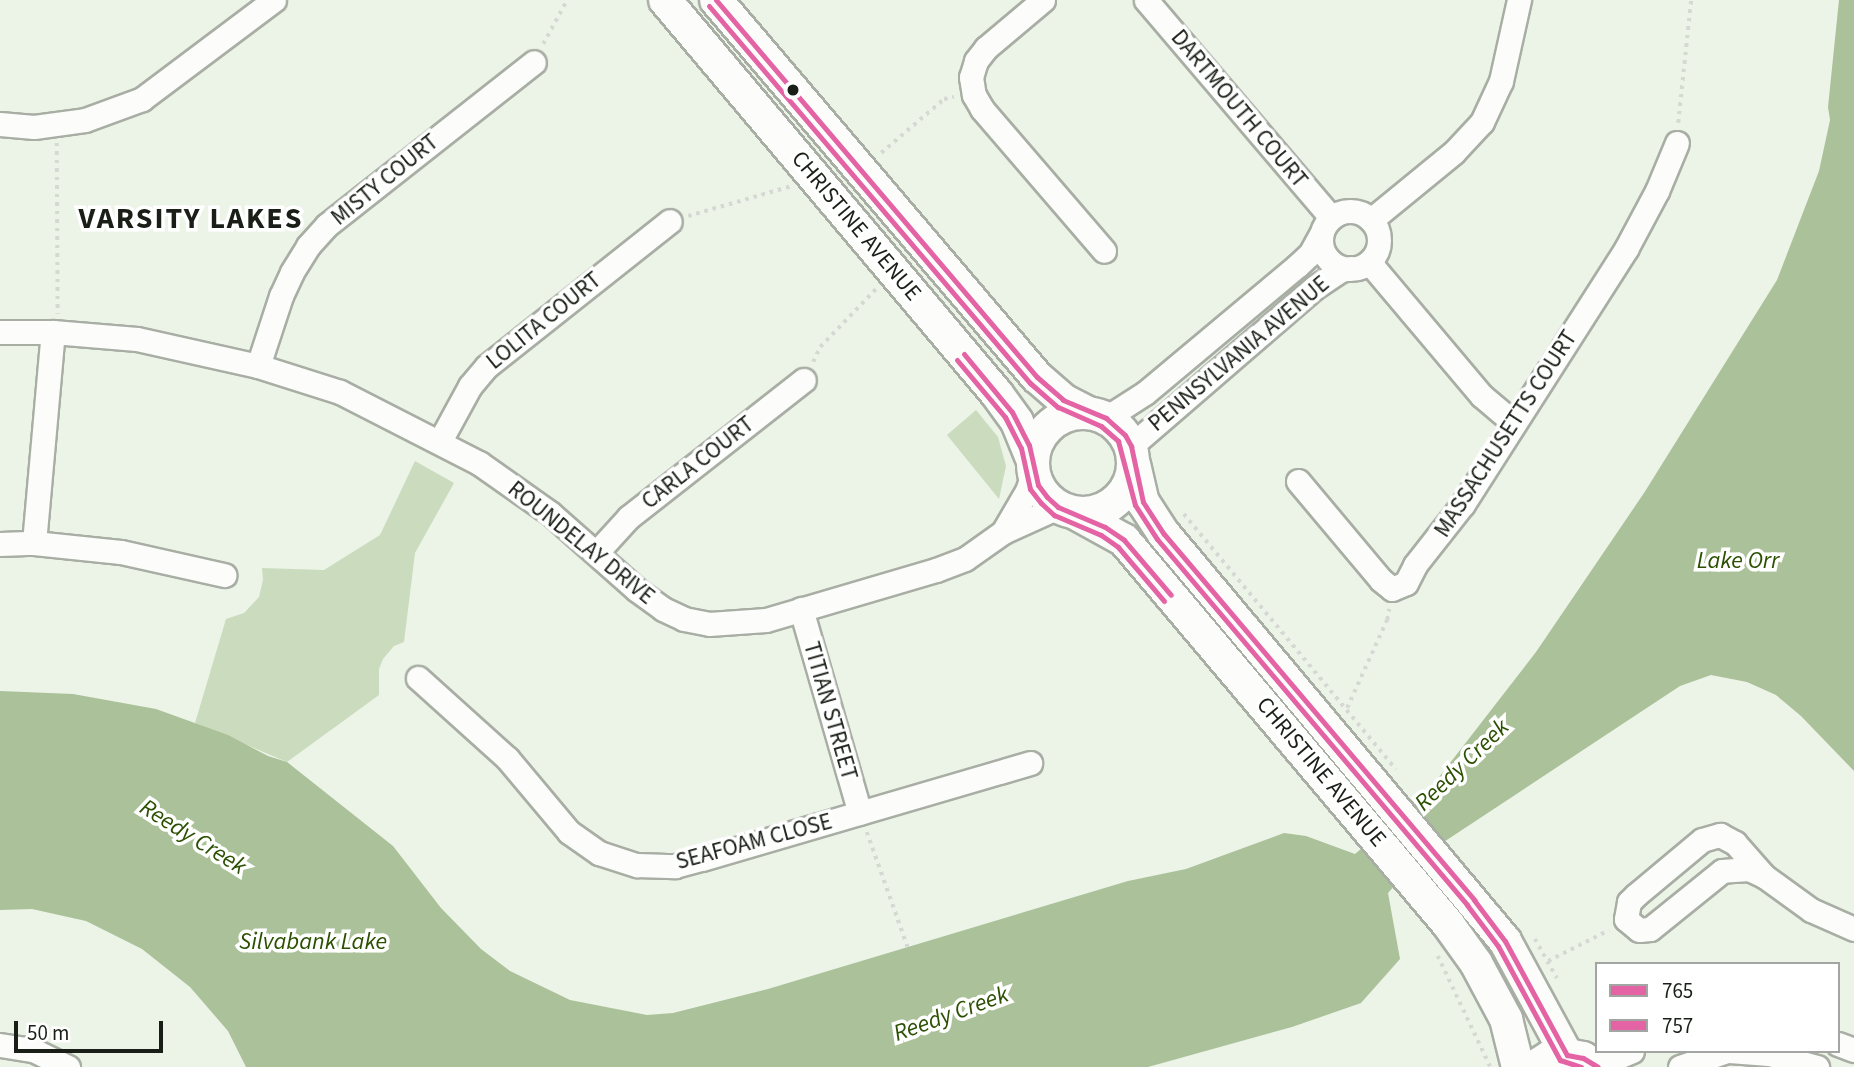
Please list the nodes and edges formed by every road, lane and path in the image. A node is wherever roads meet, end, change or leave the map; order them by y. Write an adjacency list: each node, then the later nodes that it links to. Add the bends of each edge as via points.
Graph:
1 (274, 0): 12 (street, via 142,99)
2 (567, 0): 9 (path)
3 (665, 0): 15 (main road, CHRISTINE AVENUE)
4 (716, 0): 26 (main road, CHRISTINE AVENUE, via 1037,377 1063,400)
5 (1043, 0): 10 (street, via 976,61 971,77)
6 (1146, 0): 18 (street, DARTMOUTH COURT)
7 (1519, 0): 16 (street, via 1501,81 1482,122 1454,152)
8 (1691, 0): 13 (path)
9 (534, 62): 24 (street, MISTY COURT, via 327,225 292,272)
10 (974, 95): 14 (path, via 944,99); 19 (street)
11 (0, 124): 12 (street)
12 (57, 125): 23 (path, via 58,319)
13 (1677, 143): 27 (street, MASSACHUSETTS COURT, via 1626,249)
14 (877, 157)
15 (811, 173): 17 (path, via 787,190); 21 (main road, CHRISTINE AVENUE)
16 (1371, 220): 18 (street, via 1347,211); 20 (street, via 1378,246)
17 (670, 221): 28 (street, LOLITA COURT, via 487,366 470,386)
18 (1326, 226): 20 (street, via 1323,251 1328,259 1343,268); 26 (street, PENNSYLVANIA AVENUE, via 1310,254 1145,393)
19 (1104, 251)
20 (1360, 265): 27 (street, via 1482,396); 29 (street, PENNSYLVANIA AVENUE, via 1340,271 1314,288)
21 (894, 271): 25 (path, via 820,347); 30 (main road, CHRISTINE AVENUE, via 1012,412 1029,445)
22 (0, 332): 23 (street, ROUNDELAY DRIVE)
23 (53, 332): 24 (street, ROUNDELAY DRIVE, via 137,340); 35 (street)
24 (258, 366): 28 (street, ROUNDELAY DRIVE, via 340,392)
25 (804, 380): 37 (street, CARLA COURT, via 629,517)
26 (1098, 416): 29 (main road, via 1125,435); 30 (main road, via 1072,414 1057,420 1036,445)
27 (1514, 423): 39 (street, MASSACHUSETTS COURT, via 1406,583)
28 (440, 441): 37 (street, ROUNDELAY DRIVE, via 516,489)
29 (1132, 455): 33 (main road, via 1131,481 1122,496 1093,513); 44 (main road, CHRISTINE AVENUE, via 1143,502 1164,534)
30 (1033, 466): 33 (main road, via 1046,498); 34 (street, ROUNDELAY DRIVE, via 1027,491)
31 (1298, 481): 39 (street)
32 (1176, 505): 42 (path)
33 (1067, 510): 34 (street, ROUNDELAY DRIVE); 60 (main road, CHRISTINE AVENUE, via 1124,540 1415,884 1486,982 1506,1019)
34 (1003, 532): 40 (street, ROUNDELAY DRIVE, via 965,559)
35 (34, 543): 36 (street); 38 (street, via 121,552)
36 (0, 544)
37 (597, 552): 40 (street, ROUNDELAY DRIVE, via 637,590 684,619 736,624)
38 (224, 575)
39 (1392, 589): 42 (path, via 1387,620)
40 (801, 609): 45 (street, TITIAN STREET)
41 (418, 678): 45 (street, SEAFOAM CLOSE, via 507,758 569,832 599,853 615,858 646,866 675,866)
42 (1347, 708): 44 (path)
43 (1030, 763): 45 (street, SEAFOAM CLOSE)
44 (1396, 789): 56 (main road, CHRISTINE AVENUE, via 1441,861 1505,941)
45 (860, 813): 49 (path)
46 (1761, 873): 47 (street, via 1722,871 1650,929 1639,930); 47 (street, via 1727,838 1711,836 1636,895 1629,902); 48 (street, via 1811,910)
47 (1626, 919): 51 (path)
48 (1854, 929)
49 (908, 948)
50 (1436, 952): 59 (path)
51 (1548, 961)
52 (0, 1045): 58 (street, via 33,1050)
53 (1627, 1053): 57 (street)
54 (1722, 1053): 62 (street)
55 (1755, 1053): 63 (street)
56 (1567, 1055): 57 (main road); 61 (main road, via 1550,1057)
57 (1598, 1066)
58 (68, 1067)
59 (1490, 1067)
60 (1518, 1067)
61 (1534, 1067)
62 (1680, 1067)
63 (1817, 1067)

